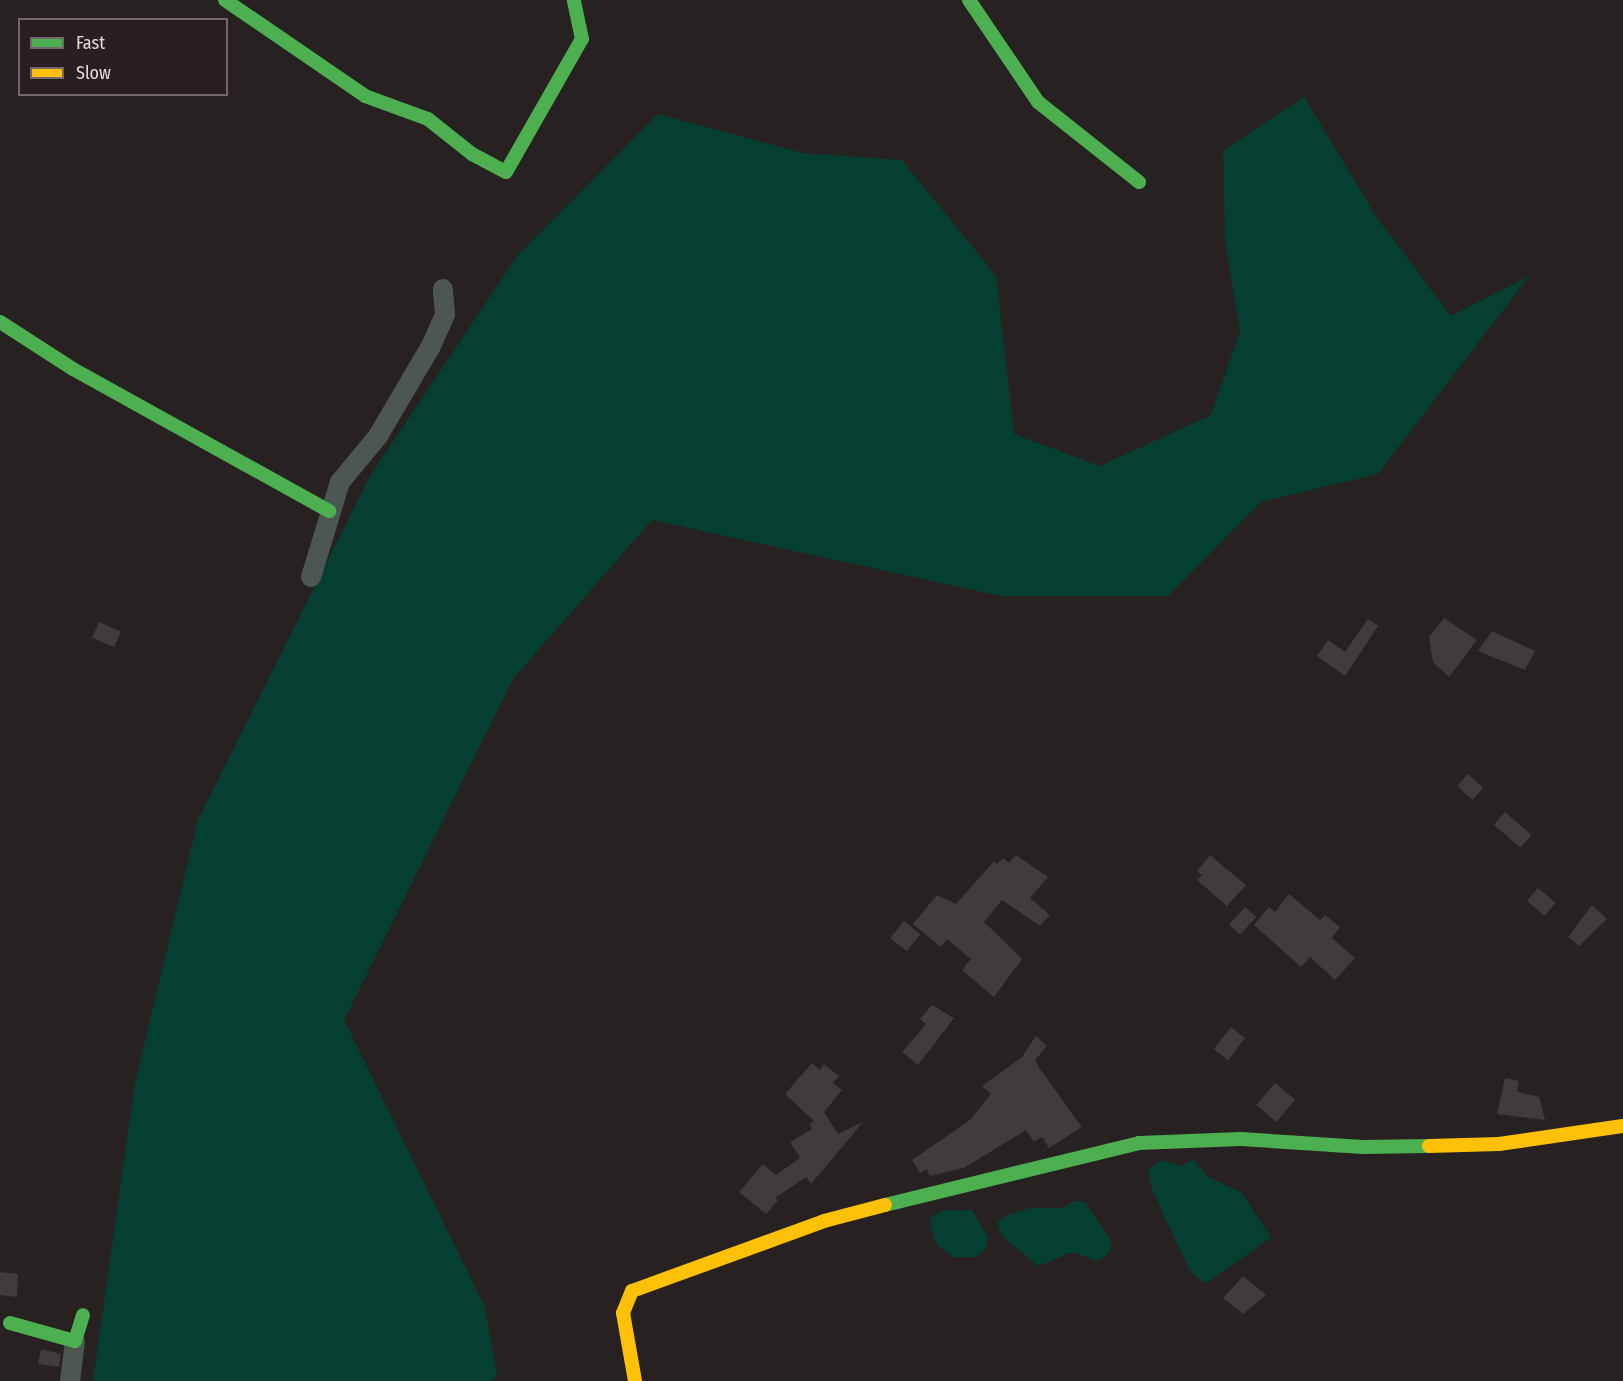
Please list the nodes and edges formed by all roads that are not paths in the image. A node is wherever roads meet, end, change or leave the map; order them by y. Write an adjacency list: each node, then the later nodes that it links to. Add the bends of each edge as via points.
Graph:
1 (225, 0): 2 (street, via 366,96 428,120 472,154 506,172 582,39)
2 (574, 0)
3 (969, 0): 4 (street, via 1038,102)
4 (1139, 182)
5 (443, 290): 7 (street, via 445,314 431,346 378,436 340,482)
6 (0, 322): 7 (street, via 73,369)
7 (329, 511): 8 (street)
8 (311, 577)
9 (1623, 1126): 14 (street, via 1487,1144 1363,1147 1241,1139 1139,1143 917,1196 824,1221 632,1291 623,1312)
10 (83, 1315): 12 (street)
11 (10, 1323): 12 (street)
12 (75, 1341): 13 (street)
13 (70, 1381)
14 (635, 1381)

